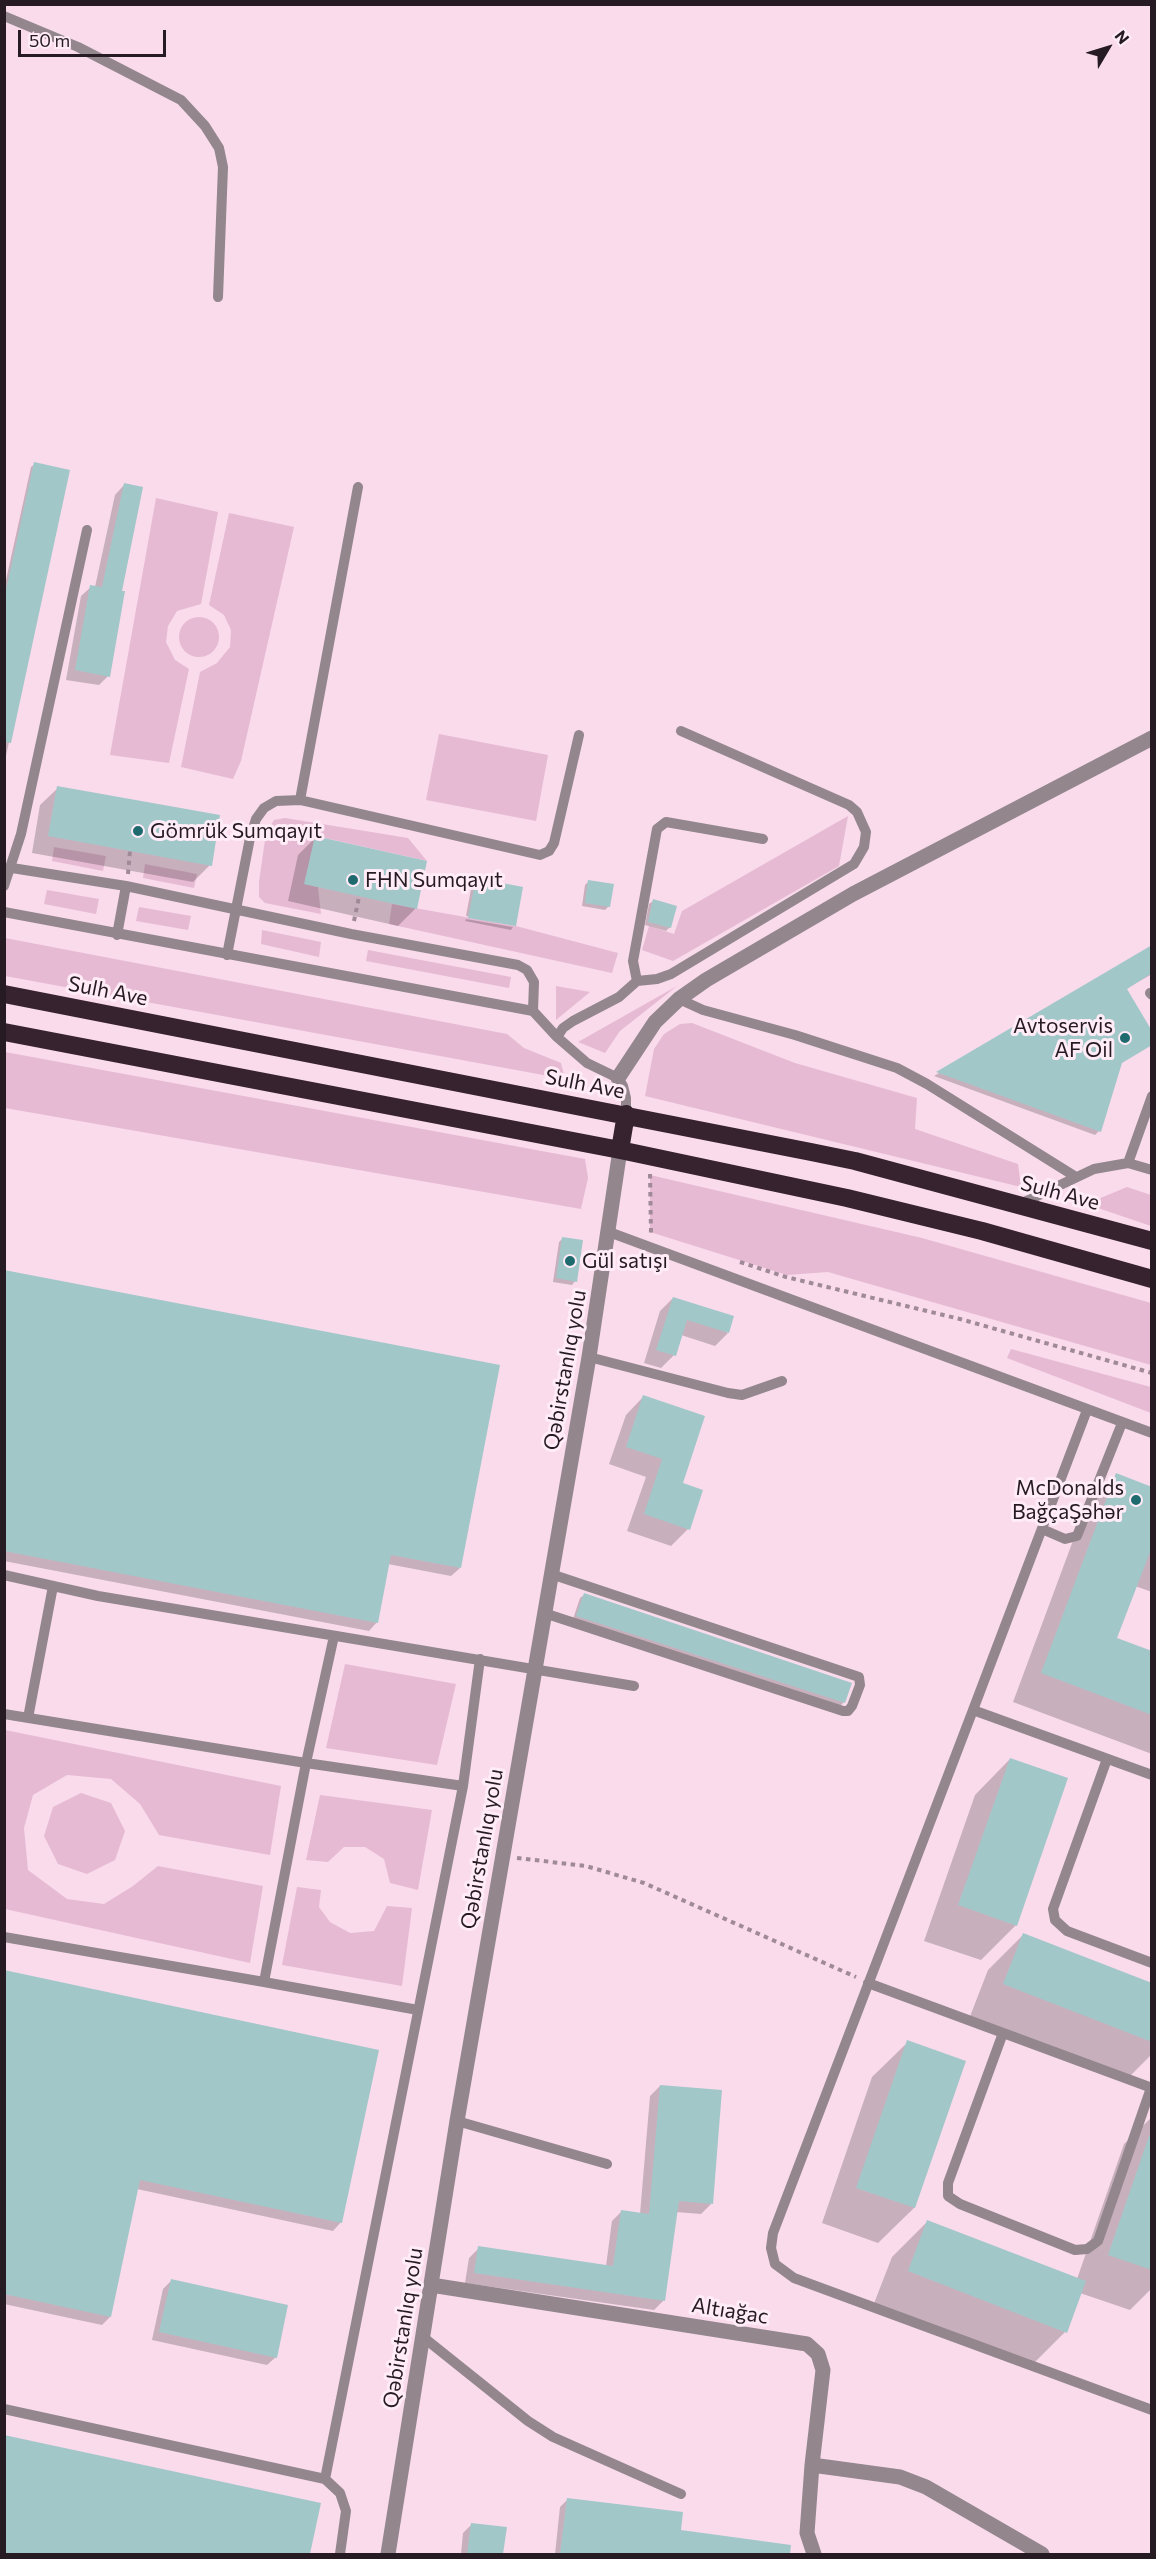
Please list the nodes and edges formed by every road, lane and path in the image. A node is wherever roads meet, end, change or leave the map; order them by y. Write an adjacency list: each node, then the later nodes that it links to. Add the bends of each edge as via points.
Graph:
1 (4, 16): 2 (lane, via 78,47 181,100 205,126 219,148 223,167)
2 (218, 297)
3 (358, 487): 8 (lane)
4 (87, 530): 11 (lane)
5 (681, 730): 20 (lane, via 849,805 857,812 866,832 864,847 854,864 670,974)
6 (579, 735): 8 (lane, via 554,843 540,855)
7 (1152, 738): 22 (street, via 853,894)
8 (300, 800): 15 (lane, via 276,801 256,819)
9 (763, 839): 20 (lane, via 666,822 657,829 634,955)
10 (130, 851): 13 (path)
11 (12, 868): 12 (lane); 13 (lane)
12 (4, 886)
13 (126, 886): 15 (lane); 18 (lane)
14 (359, 897): 17 (path)
15 (236, 910): 17 (lane); 19 (lane)
16 (4, 912): 18 (lane)
17 (351, 934): 23 (lane, via 518,965 527,970 534,982)
18 (117, 935): 19 (lane)
19 (227, 955): 23 (lane)
20 (637, 981): 25 (lane, via 619,997 563,1028)
21 (4, 994): 28 (highway, Sulh Ave)
22 (679, 999): 26 (street, via 642,1038); 33 (lane, via 703,1010 897,1068)
23 (532, 1011): 25 (lane)
24 (4, 1032): 29 (highway)
25 (557, 1037): 26 (lane, via 587,1063)
26 (618, 1078): 28 (lane, via 626,1098)
27 (1152, 1096): 30 (lane)
28 (626, 1114): 29 (highway); 34 (highway, Sulh Ave, via 855,1161)
29 (620, 1150): 35 (street, Qəbirstanlıq yolu); 39 (highway, via 847,1198)
30 (1128, 1163): 31 (lane); 33 (lane, via 1094,1168)
31 (1152, 1170)
32 (650, 1175): 36 (path)
33 (1076, 1177): 34 (lane)
34 (1018, 1205): 37 (highway, Sulh Ave)
35 (609, 1232): 40 (street, Qəbirstanlıq yolu); 43 (lane)
36 (652, 1235)
37 (1152, 1242)
38 (730, 1260): 41 (path)
39 (1152, 1279)
40 (589, 1357): 42 (lane, via 742,1395); 47 (street, Qəbirstanlıq yolu)
41 (1152, 1373)
42 (782, 1381)
43 (1087, 1410): 44 (lane); 46 (lane)
44 (1122, 1423): 45 (lane); 46 (lane, via 1077,1536 1065,1539)
45 (1152, 1433)
46 (1042, 1529): 55 (lane)
47 (551, 1574): 50 (street, Qəbirstanlıq yolu); 50 (lane, via 857,1676 860,1685 852,1706 843,1711)
48 (4, 1575): 49 (lane)
49 (53, 1586): 51 (lane); 57 (lane)
50 (544, 1613): 53 (street, Qəbirstanlıq yolu)
51 (334, 1636): 52 (lane); 59 (lane)
52 (480, 1659): 53 (lane); 61 (lane)
53 (534, 1669): 54 (lane); 62 (street, Qəbirstanlıq yolu)
54 (634, 1686)
55 (973, 1710): 58 (lane); 66 (lane)
56 (4, 1714): 57 (lane)
57 (28, 1718): 59 (lane)
58 (1107, 1759): 60 (lane); 64 (lane, via 1053,1909 1055,1920 1067,1932)
59 (306, 1763): 61 (lane); 65 (lane)
60 (1152, 1775)
61 (463, 1786): 67 (lane)
62 (502, 1857): 66 (path, via 586,1866 644,1883); 70 (street, Qəbirstanlıq yolu)
63 (4, 1937): 65 (lane)
64 (1152, 1963)
65 (264, 1982): 67 (lane)
66 (868, 1983): 68 (lane); 75 (lane, via 773,2234 775,2264 794,2278)
67 (418, 2010): 77 (lane)
68 (1003, 2033): 69 (lane); 69 (lane, via 948,2183 948,2196 1076,2250 1087,2249 1098,2241)
69 (1151, 2088)
70 (457, 2121): 71 (lane); 72 (street, Qəbirstanlıq yolu)
71 (607, 2164)
72 (431, 2285): 73 (street, Qəbirstanlıq yolu); 76 (street, Altıağac, via 807,2344 818,2354 823,2370)
73 (423, 2337): 78 (lane, via 528,2421); 80 (street, Qəbirstanlıq yolu)
74 (4, 2409): 77 (lane)
75 (1151, 2410)
76 (812, 2465): 81 (street, Altıağac, via 807,2533); 82 (street, via 900,2477 926,2487)
77 (325, 2479): 79 (lane, via 340,2493 346,2511)
78 (681, 2494)
79 (340, 2554)
80 (388, 2554)
81 (814, 2554)
82 (1042, 2554)

